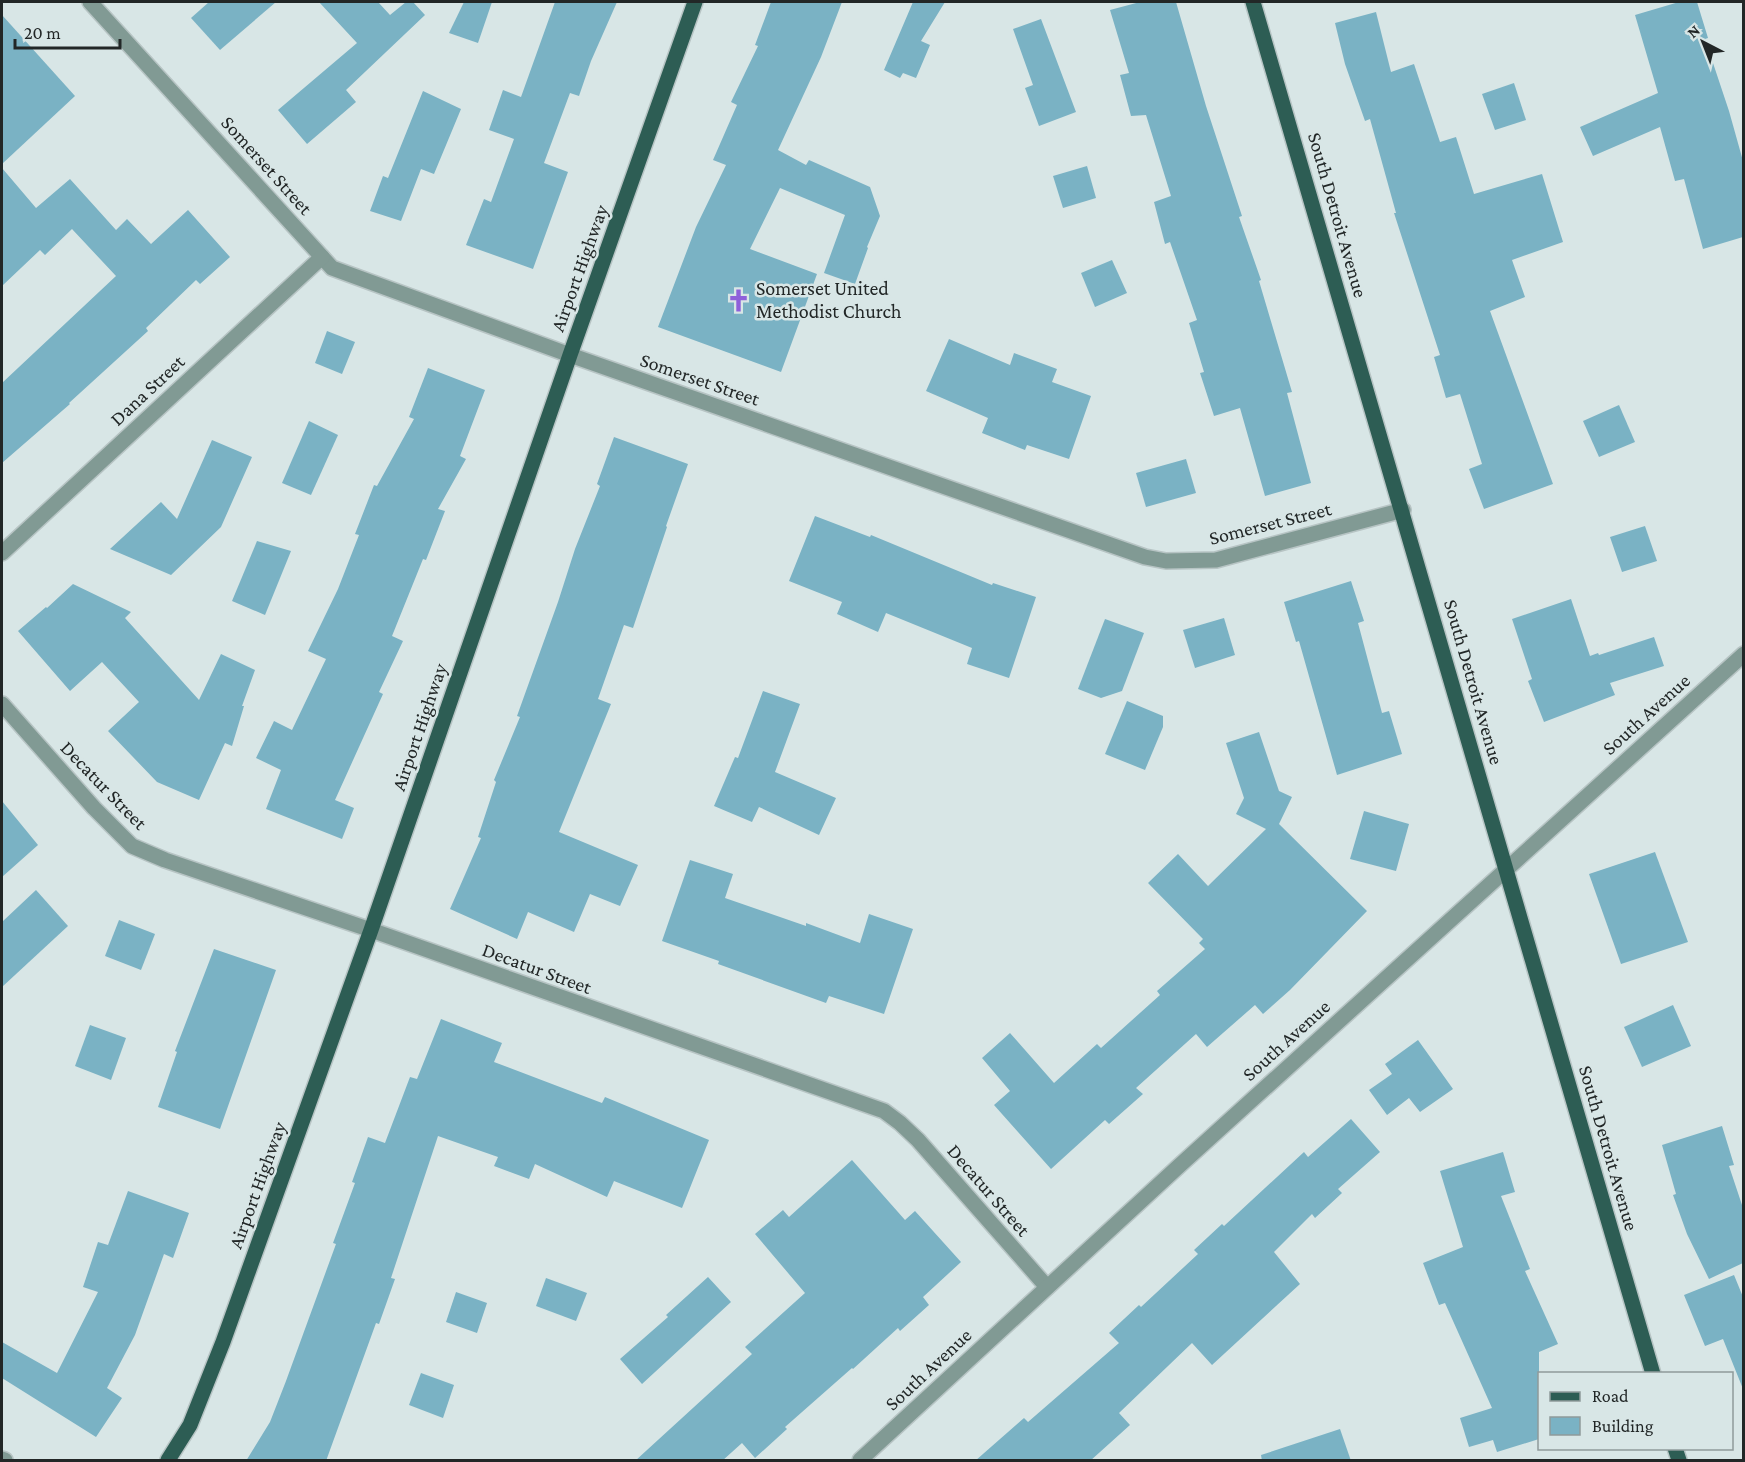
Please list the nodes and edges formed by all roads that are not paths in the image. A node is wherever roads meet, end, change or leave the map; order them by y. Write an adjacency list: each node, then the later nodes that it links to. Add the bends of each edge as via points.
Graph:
1 (90, 2): 4 (street, Somerset Street)
2 (695, 2): 5 (main road, Airport Highway)
3 (1253, 2): 6 (main road, South Detroit Avenue)
4 (322, 257): 5 (street, Somerset Street, via 333,268); 7 (street, Dana Street)
5 (570, 355): 6 (street, Somerset Street, via 1124,550 1166,561 1216,560); 11 (main road, Airport Highway)
6 (1403, 510): 10 (main road, South Detroit Avenue)
7 (2, 553)
8 (1743, 654): 10 (street, South Avenue)
9 (2, 704): 11 (street, Decatur Street, via 132,846 165,861)
10 (1506, 871): 12 (street, South Avenue); 13 (main road, South Detroit Avenue)
11 (371, 930): 12 (street, Decatur Street, via 884,1111 918,1140); 14 (main road, Airport Highway, via 208,1382 190,1425)
12 (1047, 1287): 15 (street, South Avenue)
13 (1652, 1372)
14 (168, 1461)
15 (860, 1461)

